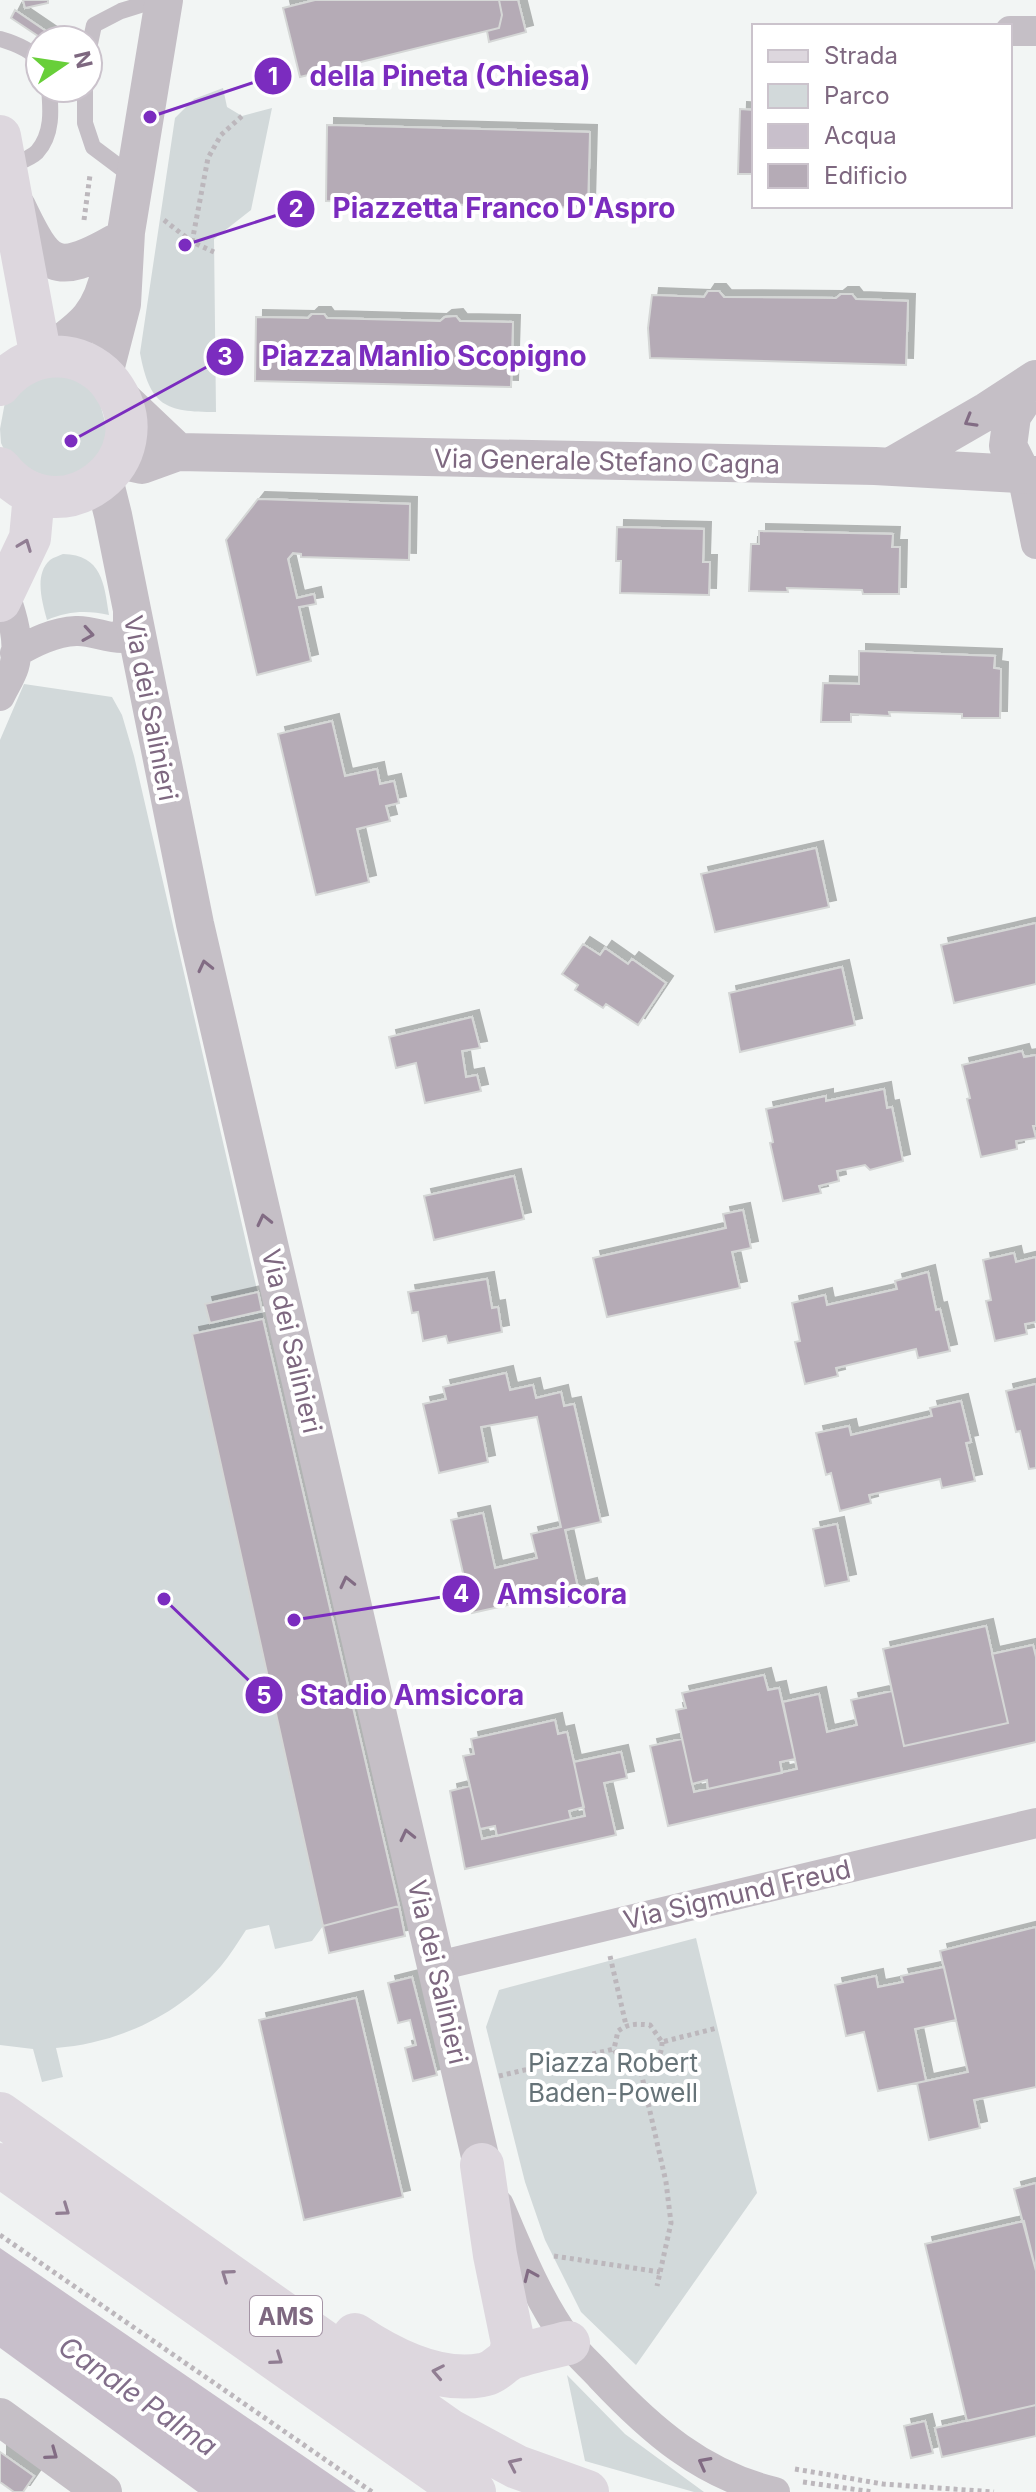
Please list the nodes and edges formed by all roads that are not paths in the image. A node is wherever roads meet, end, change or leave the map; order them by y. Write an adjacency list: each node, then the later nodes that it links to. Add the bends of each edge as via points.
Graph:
1 (156, 0): 3 (lane)
2 (164, 0): 11 (street)
3 (96, 24)
4 (1012, 31): 5 (street)
5 (1036, 31)
6 (0, 39): 7 (lane)
7 (24, 49)
8 (51, 104): 10 (lane, via 46,137 36,154)
9 (85, 104): 11 (lane, via 93,147)
10 (6, 167): 12 (street, via 39,248 53,260 66,265 86,259); 13 (main road)
11 (135, 178): 12 (street)
12 (120, 237): 13 (street, via 97,312); 16 (street, via 122,304)
13 (41, 358): 15 (main road); 16 (main road, via 80,360)
14 (1036, 379): 18 (street, one-way to 18); 20 (street, via 1012,416 1008,446)
15 (0, 385)
16 (112, 386): 17 (street); 21 (main road, via 127,423)
17 (178, 452): 18 (street, Via Generale Stefano Cagna); 21 (street, Via Generale Stefano Cagna, via 142,465)
18 (890, 467): 20 (street, Via Generale Stefano Cagna)
19 (0, 468): 22 (main road, via 9,480)
20 (1031, 468): 23 (street)
21 (112, 485): 22 (main road, via 56,498); 24 (street, Via dei Salinieri)
22 (34, 494): 25 (main road, one-way to 22, via 30,538)
23 (1036, 544)
24 (128, 591): 26 (street, one-way to 24, via 40,639 78,631 122,638 128,624); 29 (street, Via dei Salinieri, one-way to 24, via 195,924)
25 (2, 596): 26 (street, via 13,616)
26 (15, 653): 27 (street)
27 (0, 696)
28 (1036, 1823): 29 (street, Via Sigmund Freud)
29 (438, 1966): 32 (street, Via dei Salinieri)
30 (0, 2114): 33 (highway, AMS, one-way to 30)
31 (0, 2165): 39 (highway, one-way to 39, via 441,2475)
32 (482, 2165): 34 (street, one-way to 32, via 537,2290); 35 (highway, via 513,2343)
33 (304, 2329): 35 (highway, one-way to 33, via 496,2371 481,2375 431,2372 383,2353 338,2324); 40 (highway, AMS, one-way to 33, via 517,2467 450,2431)
34 (568, 2343): 35 (highway); 37 (street, one-way to 34, via 745,2485 680,2450 629,2407)
35 (510, 2358)
36 (0, 2417): 38 (street, one-way to 38)
37 (783, 2480)
38 (103, 2492)
39 (474, 2492)
40 (587, 2492)

